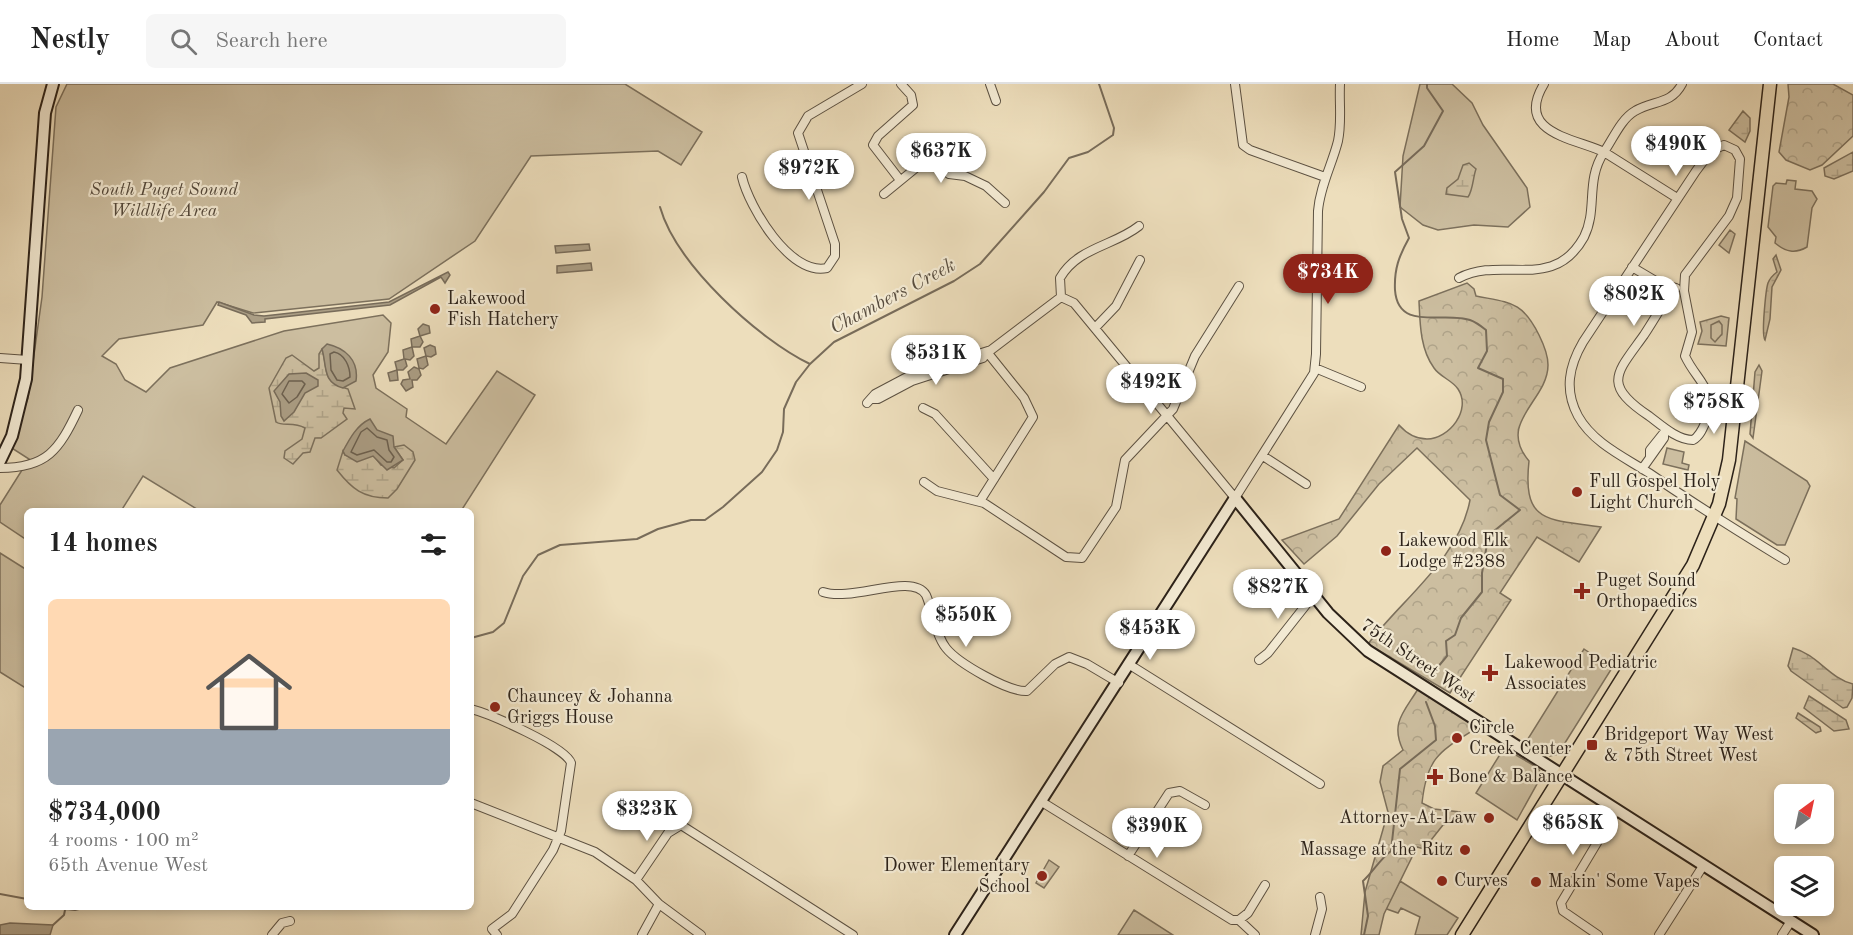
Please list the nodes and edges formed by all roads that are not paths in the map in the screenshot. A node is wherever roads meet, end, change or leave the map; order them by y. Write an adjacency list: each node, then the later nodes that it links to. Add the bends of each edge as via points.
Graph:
1 (53, 84): 29 (street, via 45,113)
2 (862, 84): 12 (street, via 808,116 798,133 835,244 835,256 827,268 800,262 784,250 760,218)
3 (901, 84): 14 (street, via 911,95 913,105 873,145)
4 (990, 84): 10 (street)
5 (1235, 84): 13 (street, via 1243,145)
6 (1340, 84): 13 (street, via 1339,139)
7 (1544, 84): 11 (street, via 1536,107 1545,128)
8 (1682, 84): 11 (street, via 1666,101 1630,114)
9 (1770, 84): 46 (main road, via 1729,460)
10 (996, 100)
11 (1604, 152): 16 (street); 21 (street, via 1592,179 1587,229 1568,257 1546,269 1487,270)
12 (742, 177)
13 (1325, 177): 30 (street, via 1318,200)
14 (900, 180): 15 (street); 17 (street, via 931,159 949,174 965,176 986,186)
15 (884, 194)
16 (1677, 198): 20 (street); 23 (street, via 1711,151 1722,145 1739,155 1735,206 1689,268)
17 (1005, 203)
18 (1139, 226): 25 (street, via 1123,238 1089,250 1071,265 1060,280)
19 (1140, 260): 26 (street, via 1116,306)
20 (1632, 267): 24 (street); 40 (street, via 1583,342 1569,375 1571,399 1584,424 1603,443)
21 (1459, 278)
22 (1239, 286): 35 (street, via 1200,348)
23 (1683, 287): 24 (street); 36 (street, via 1692,328 1685,356 1708,392 1709,405 1698,436 1688,440)
24 (1673, 288): 36 (street, via 1625,357 1619,374 1627,401)
25 (1061, 297): 26 (street, 75th Street West, via 1073,302); 27 (street)
26 (1095, 328): 35 (street, 75th Street West)
27 (987, 352): 32 (street, via 983,358 912,381); 41 (street, via 1033,414)
28 (0, 358): 29 (street)
29 (28, 360): 38 (street, via 15,428)
30 (1315, 368): 31 (street); 37 (street)
31 (1361, 387)
32 (869, 401)
33 (923, 408): 41 (street, via 935,414)
34 (78, 410): 39 (street, via 67,433 40,461 23,468)
35 (1168, 416): 44 (street, 75th Street West); 45 (street, via 1125,460 1116,507 1088,552 1077,560 1066,557)
36 (1665, 431): 40 (street)
37 (1263, 456): 43 (street); 44 (street)
38 (0, 460)
39 (0, 468)
40 (1642, 469): 46 (street)
41 (994, 479): 45 (street)
42 (924, 482): 45 (street, via 937,491)
43 (1306, 484)
44 (1235, 498): 49 (street, 75th Street West); 51 (street)
45 (980, 501)
46 (1714, 518): 47 (street); 54 (main road, via 1694,564)
47 (1785, 560)
48 (823, 592): 52 (street, via 844,596 894,586 921,587 946,648 1015,690 1027,691 1068,657)
49 (1313, 596): 50 (street, via 1268,654); 54 (street, 75th Street West, via 1376,657)
50 (1259, 660)
51 (1130, 664): 52 (street); 55 (street)
52 (1119, 683): 56 (street)
53 (474, 710): 60 (street, via 568,755 572,770)
54 (1561, 774): 59 (street, 75th Street West); 78 (main road)
55 (1320, 783)
56 (1042, 802): 61 (street); 75 (street)
57 (474, 804): 60 (street)
58 (1205, 805): 61 (street, via 1186,793 1173,792)
59 (1616, 811): 62 (street, 75th Street West); 79 (street, via 1562,898 1562,908 1571,918)
60 (558, 838): 63 (street, via 595,852); 70 (street, via 512,914)
61 (1128, 856): 67 (street, via 1232,920)
62 (1703, 866): 69 (street, 75th Street West); 80 (street)
63 (636, 880): 66 (street); 74 (street, via 668,832 681,825)
64 (1265, 885): 67 (street, via 1248,913)
65 (1320, 897): 77 (street, via 1322,909)
66 (659, 904): 72 (street); 73 (street)
67 (1239, 920): 76 (street)
68 (290, 921): 71 (street, via 282,923)
69 (1791, 921): 81 (street); 82 (street, 75th Street West)
70 (494, 932)
71 (272, 935)
72 (642, 935)
73 (701, 935)
74 (853, 935)
75 (955, 935)
76 (1255, 935)
77 (1315, 935)
78 (1462, 935)
79 (1598, 935)
80 (1659, 935)
81 (1782, 935)
82 (1813, 935)

